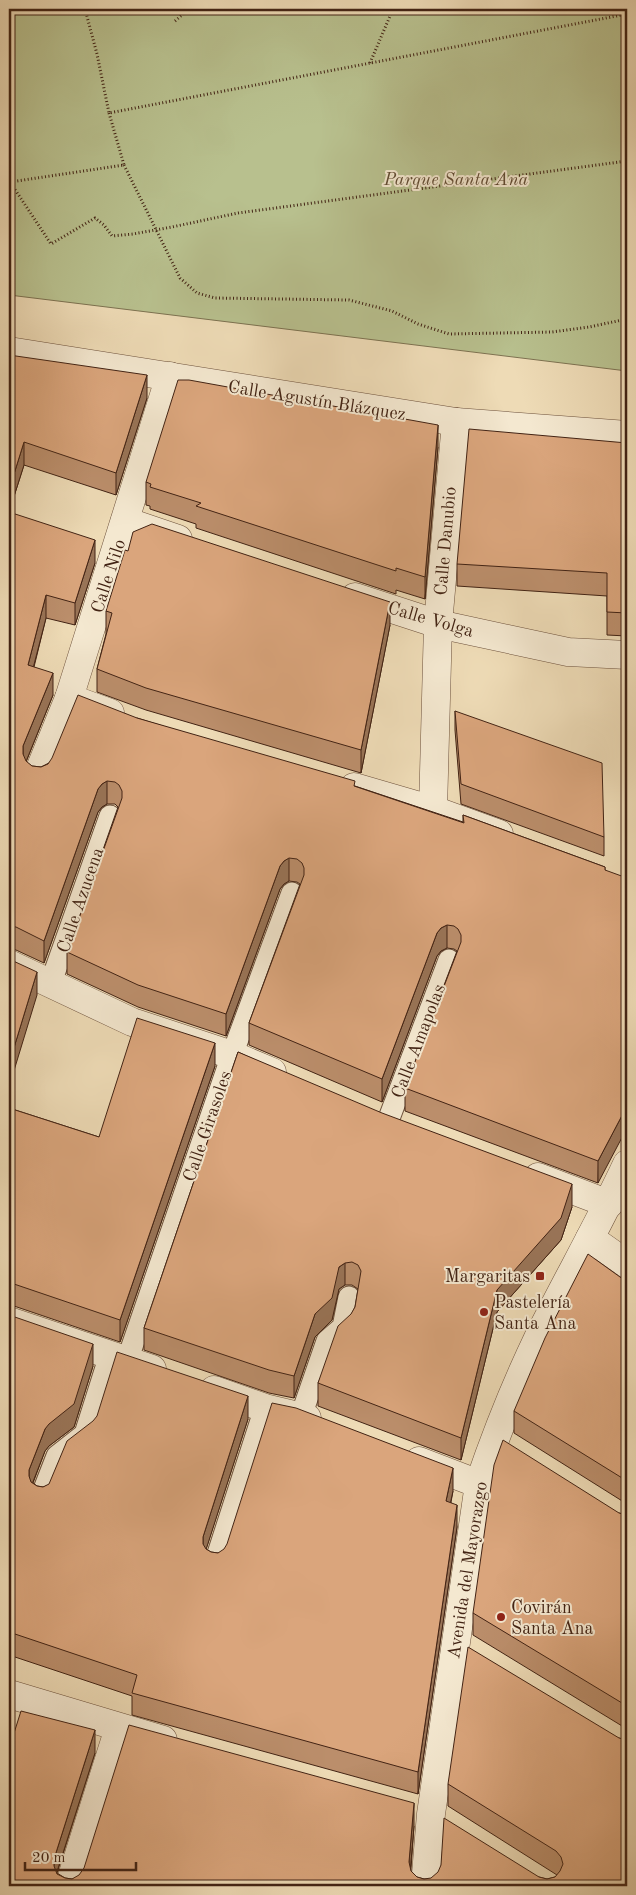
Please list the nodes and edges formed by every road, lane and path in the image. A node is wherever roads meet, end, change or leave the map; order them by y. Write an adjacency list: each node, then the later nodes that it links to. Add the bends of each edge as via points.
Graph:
1 (85, 9): 7 (path)
2 (189, 9): 5 (path)
3 (393, 9): 6 (path)
4 (627, 14): 6 (path)
5 (175, 21)
6 (370, 63): 7 (path)
7 (109, 113): 9 (path)
8 (627, 161): 9 (path, via 238,213 133,234 112,236 95,218 51,244 10,182)
9 (124, 166): 10 (path, via 180,278 197,293 215,298 349,300 392,311 418,324 450,334 552,332)
10 (627, 319)
11 (9, 350): 12 (street, Calle Agustín Blázquez)
12 (170, 376): 13 (street, Calle Agustín Blázquez); 15 (street, Calle Nilo)
13 (456, 422): 14 (street, Calle Agustín Blázquez); 18 (street, Calle Danubio)
14 (627, 435)
15 (125, 521): 16 (street); 20 (street, Calle Nilo)
16 (201, 546)
17 (334, 590): 18 (street, Calle Volga)
18 (438, 624): 19 (street, Calle Volga, via 568,652); 24 (street, Calle Danubio)
19 (627, 655)
20 (69, 698): 21 (street); 22 (street, Calle Nilo)
21 (132, 722)
22 (38, 774)
23 (329, 780): 24 (street)
24 (433, 810): 26 (street)
25 (110, 816): 30 (lane, Calle Azucena)
26 (526, 844)
27 (292, 893): 31 (lane, Calle Girasoles)
28 (449, 960): 33 (lane, Calle Amapolas)
29 (9, 964): 30 (street)
30 (50, 985): 31 (street, via 132,1022)
31 (232, 1055): 32 (street); 42 (lane, Calle Girasoles)
32 (296, 1082)
33 (379, 1117): 34 (street)
34 (415, 1131)
35 (627, 1164): 37 (street, Avenida del Mayorazgo)
36 (517, 1169): 37 (street)
37 (609, 1204): 38 (street, Avenida del Mayorazgo)
38 (590, 1238): 39 (street); 46 (street, Avenida del Mayorazgo, via 539,1338)
39 (627, 1264)
40 (349, 1297): 44 (lane, via 343,1327 327,1341)
41 (9, 1320): 42 (street)
42 (118, 1358): 43 (street); 50 (lane, Calle Girasoles, via 85,1434 57,1456)
43 (266, 1408): 44 (street); 51 (lane)
44 (301, 1416): 45 (street)
45 (327, 1426)
46 (494, 1438): 48 (street); 49 (street, Avenida del Mayorazgo)
47 (398, 1453): 49 (street)
48 (519, 1454)
49 (478, 1484): 52 (street, Avenida del Mayorazgo)
50 (41, 1497)
51 (215, 1563)
52 (455, 1643): 53 (street); 58 (street, Avenida del Mayorazgo)
53 (480, 1658)
54 (9, 1694): 55 (street)
55 (119, 1728): 56 (street); 60 (street)
56 (185, 1746)
57 (403, 1806): 58 (street)
58 (431, 1814): 59 (street); 61 (street, Avenida del Mayorazgo)
59 (456, 1829)
60 (69, 1886)
61 (425, 1886)

